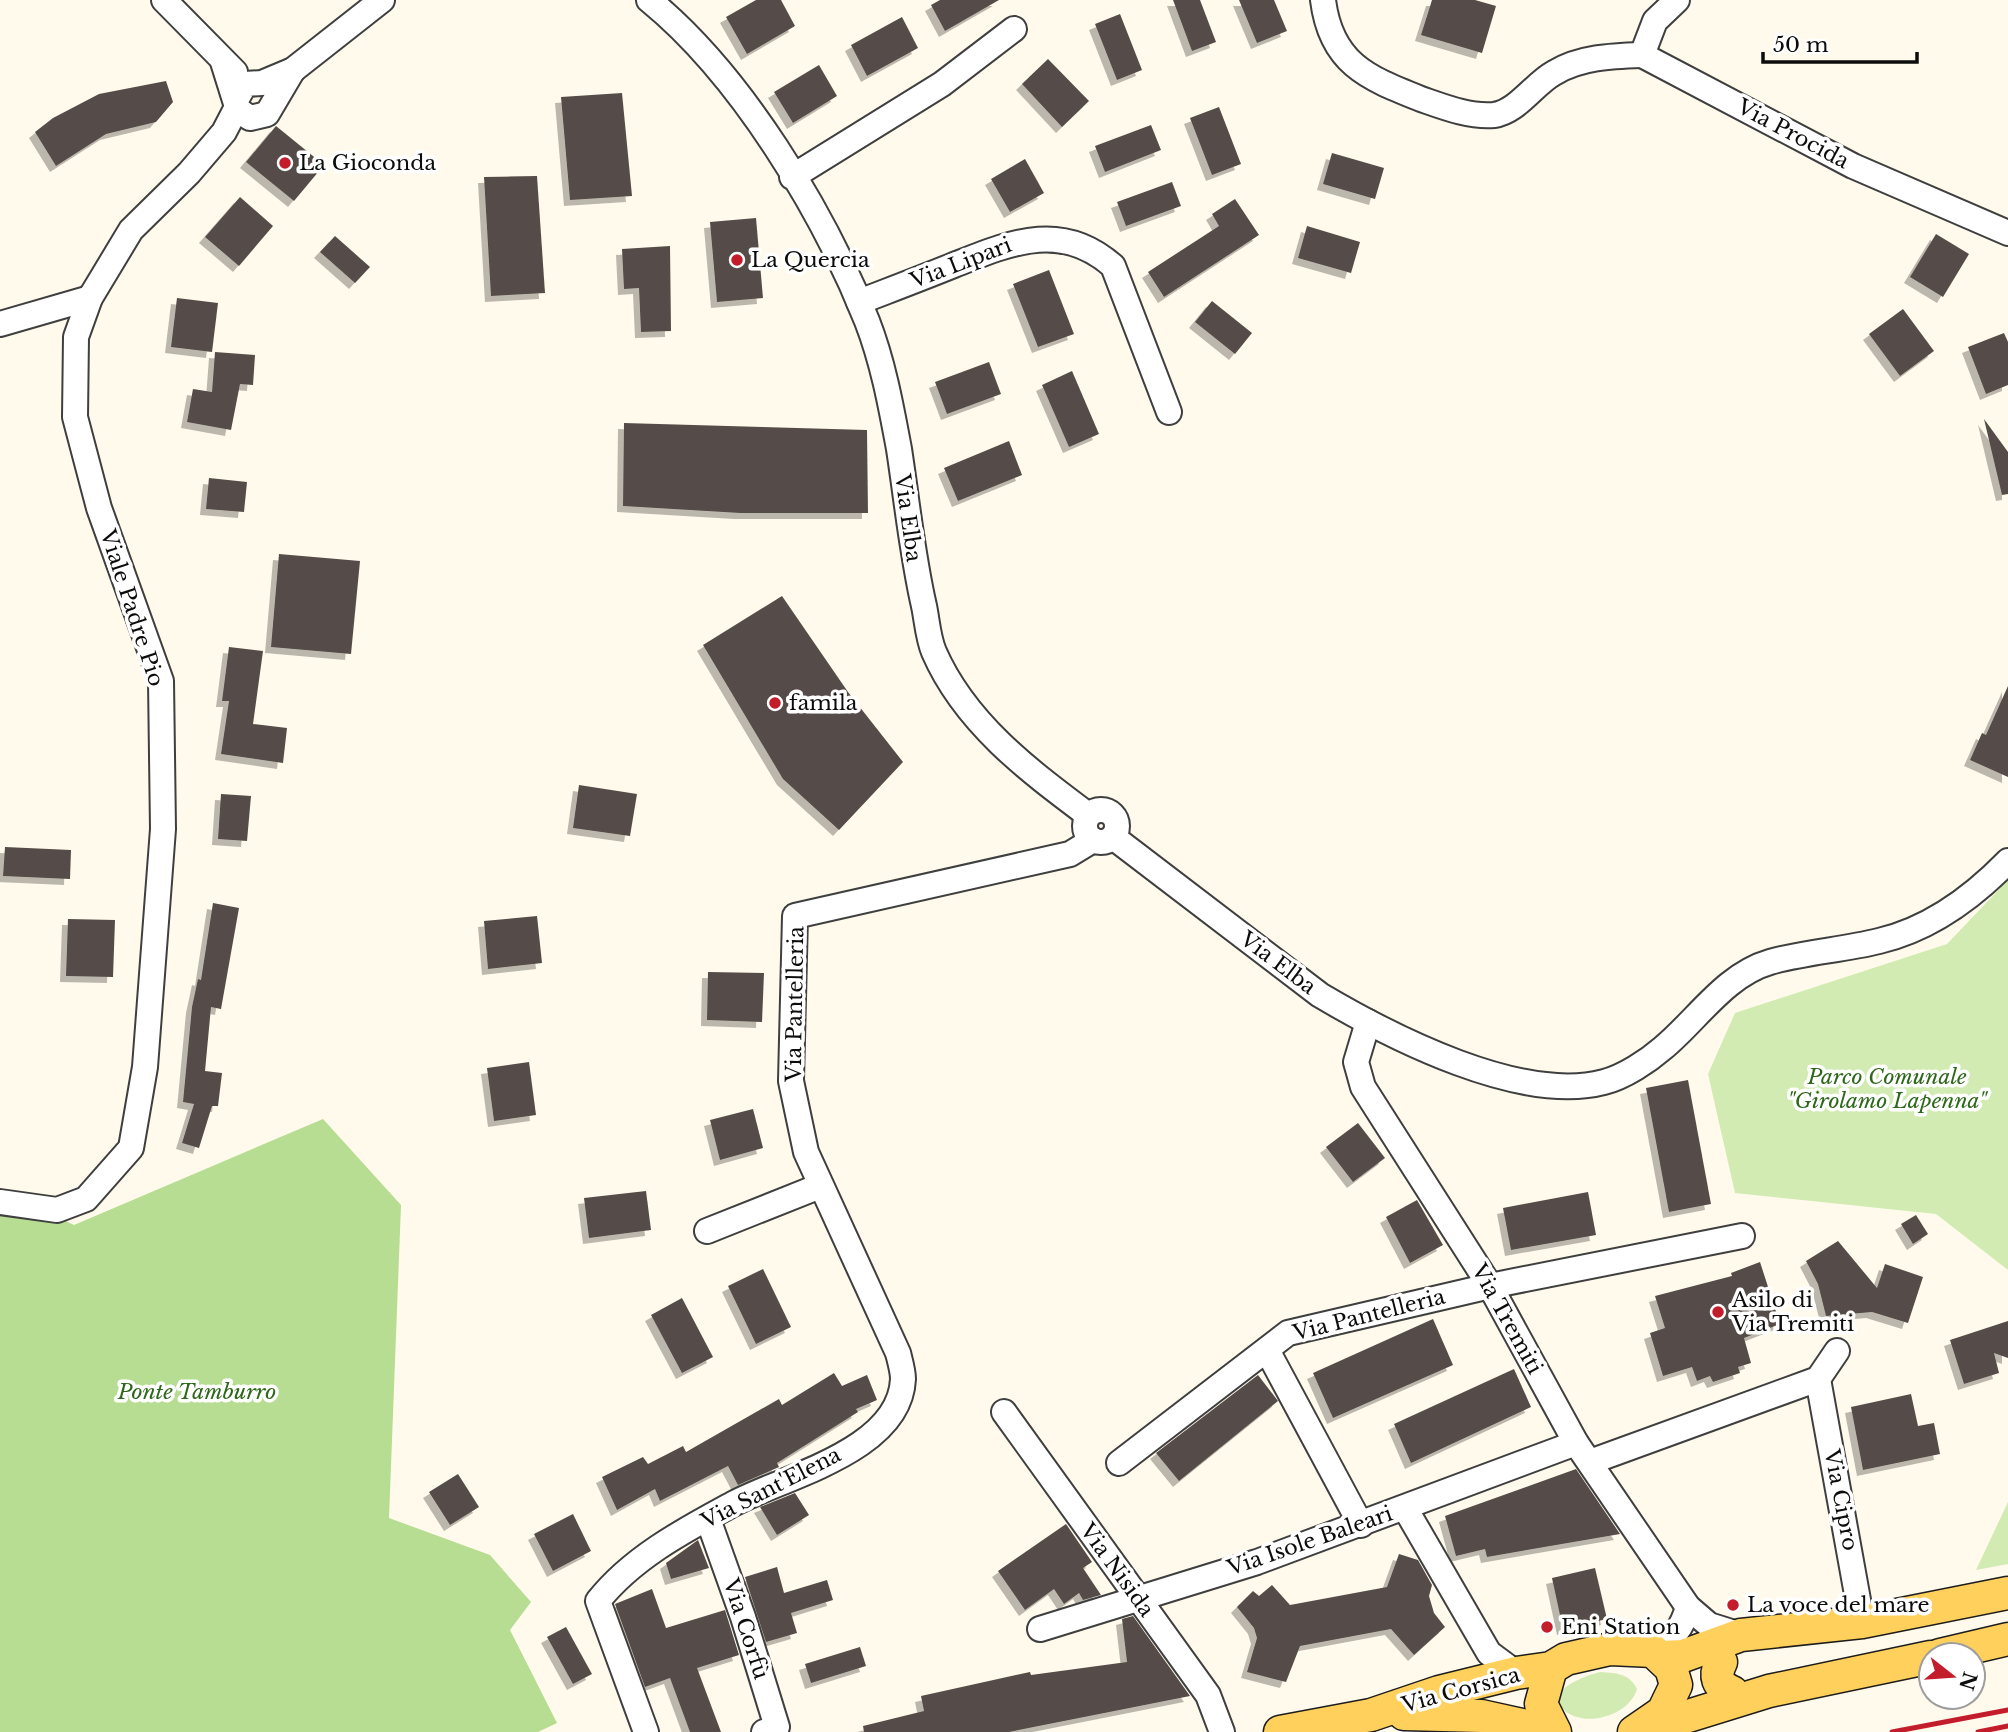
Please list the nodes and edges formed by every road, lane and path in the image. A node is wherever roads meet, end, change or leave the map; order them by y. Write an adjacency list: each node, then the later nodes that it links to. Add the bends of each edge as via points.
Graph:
1 (164, 0): 8 (street)
2 (382, 0): 8 (street, Viale Padre Pio)
3 (649, 0): 9 (street, Via Elba, via 716,64)
4 (1323, 0): 7 (street, via 1337,44 1353,64 1372,79 1452,111 1493,115 1509,111 1555,72 1598,57)
5 (1677, 0): 7 (street, via 1655,21)
6 (1014, 29): 9 (street, via 942,84)
7 (1642, 55): 10 (street, Via Procida, via 1853,166)
8 (250, 98): 11 (street, Viale Padre Pio, via 131,230)
9 (792, 177): 12 (street, Via Elba)
10 (2008, 233)
11 (90, 298): 13 (street); 19 (street, Viale Padre Pio, via 76,337 75,417 99,508 161,681 163,829 145,1067 131,1148 86,1199 57,1210)
12 (859, 302): 14 (street, Via Lipari, via 1017,241 1060,239 1094,250 1113,266); 15 (street, Via Elba, via 886,379 915,567 933,650 957,694 986,730 1088,815 1109,812 1117,824)
13 (0, 324)
14 (1169, 412)
15 (1103, 839): 17 (street, Via Elba, via 1320,995); 18 (street, Via Pantelleria, via 1070,854 795,916 791,1081 806,1152)
16 (2008, 861): 17 (street, Via Elba, via 1987,883 1938,919 1882,941 1768,962 1737,978 1663,1049 1604,1082 1557,1087 1506,1077 1417,1048)
17 (1368, 1022): 22 (street, Via Tremiti, via 1356,1062 1363,1087)
18 (820, 1186): 20 (street); 25 (street, Via Pantelleria, via 898,1353)
19 (0, 1202)
20 (707, 1231)
21 (1741, 1236): 22 (street, Via Pantelleria)
22 (1490, 1286): 23 (street, Via Pantelleria, via 1288,1333); 28 (street, Via Tremiti)
23 (1266, 1350): 29 (street, Via Pantelleria); 32 (street)
24 (1837, 1351): 26 (street)
25 (903, 1379): 31 (street, Via Sant'Elena, via 896,1406 872,1434 815,1471 733,1503)
26 (1818, 1379): 28 (street, Via Isole Baleari); 36 (street, Via Cipro)
27 (1004, 1412): 34 (street, Via Nisida)
28 (1583, 1453): 30 (street, Via Isole Baleari); 35 (street, Via Tremiti)
29 (1119, 1463)
30 (1405, 1508): 32 (street, Via Isole Baleari); 45 (street, via 1489,1653)
31 (708, 1518): 50 (street, Via Sant'Elena, via 639,1559 598,1601); 51 (street, Via Corfù, via 777,1727)
32 (1361, 1525): 34 (street, Via Isole Baleari)
33 (2008, 1593): 36 (main road, Via Corsica)
34 (1136, 1598): 37 (street, Via Isole Baleari); 52 (street, Via Nisida, via 1208,1695)
35 (1688, 1607): 38 (street, Via Tremiti, via 1709,1625); 43 (street, via 1682,1626 1669,1641)
36 (1862, 1622): 38 (main road, Via Corsica); 42 (main road, Via Corsica)
37 (1040, 1629)
38 (1741, 1635): 43 (main road, Via Corsica)
39 (2008, 1639): 40 (main road)
40 (1987, 1644)
41 (1917, 1660): 46 (main road)
42 (1721, 1662): 43 (main road, Via Corsica); 47 (main road, via 1717,1680)
43 (1664, 1664): 44 (main road, Via Corsica, via 1610,1649 1580,1654); 47 (main road, via 1698,1692); 49 (main road, via 1663,1712)
44 (1551, 1668): 45 (main road, Via Corsica); 54 (main road, Via Corsica, via 1541,1704)
45 (1516, 1673): 48 (main road, Via Corsica)
46 (1769, 1691): 47 (main road); 49 (main road)
47 (1732, 1692)
48 (1371, 1715): 53 (main road, Via Corsica); 54 (main road, Via Corsica, via 1480,1716)
49 (1643, 1727)
50 (646, 1732)
51 (764, 1732)
52 (1222, 1732)
53 (1280, 1732)
54 (1555, 1732)

